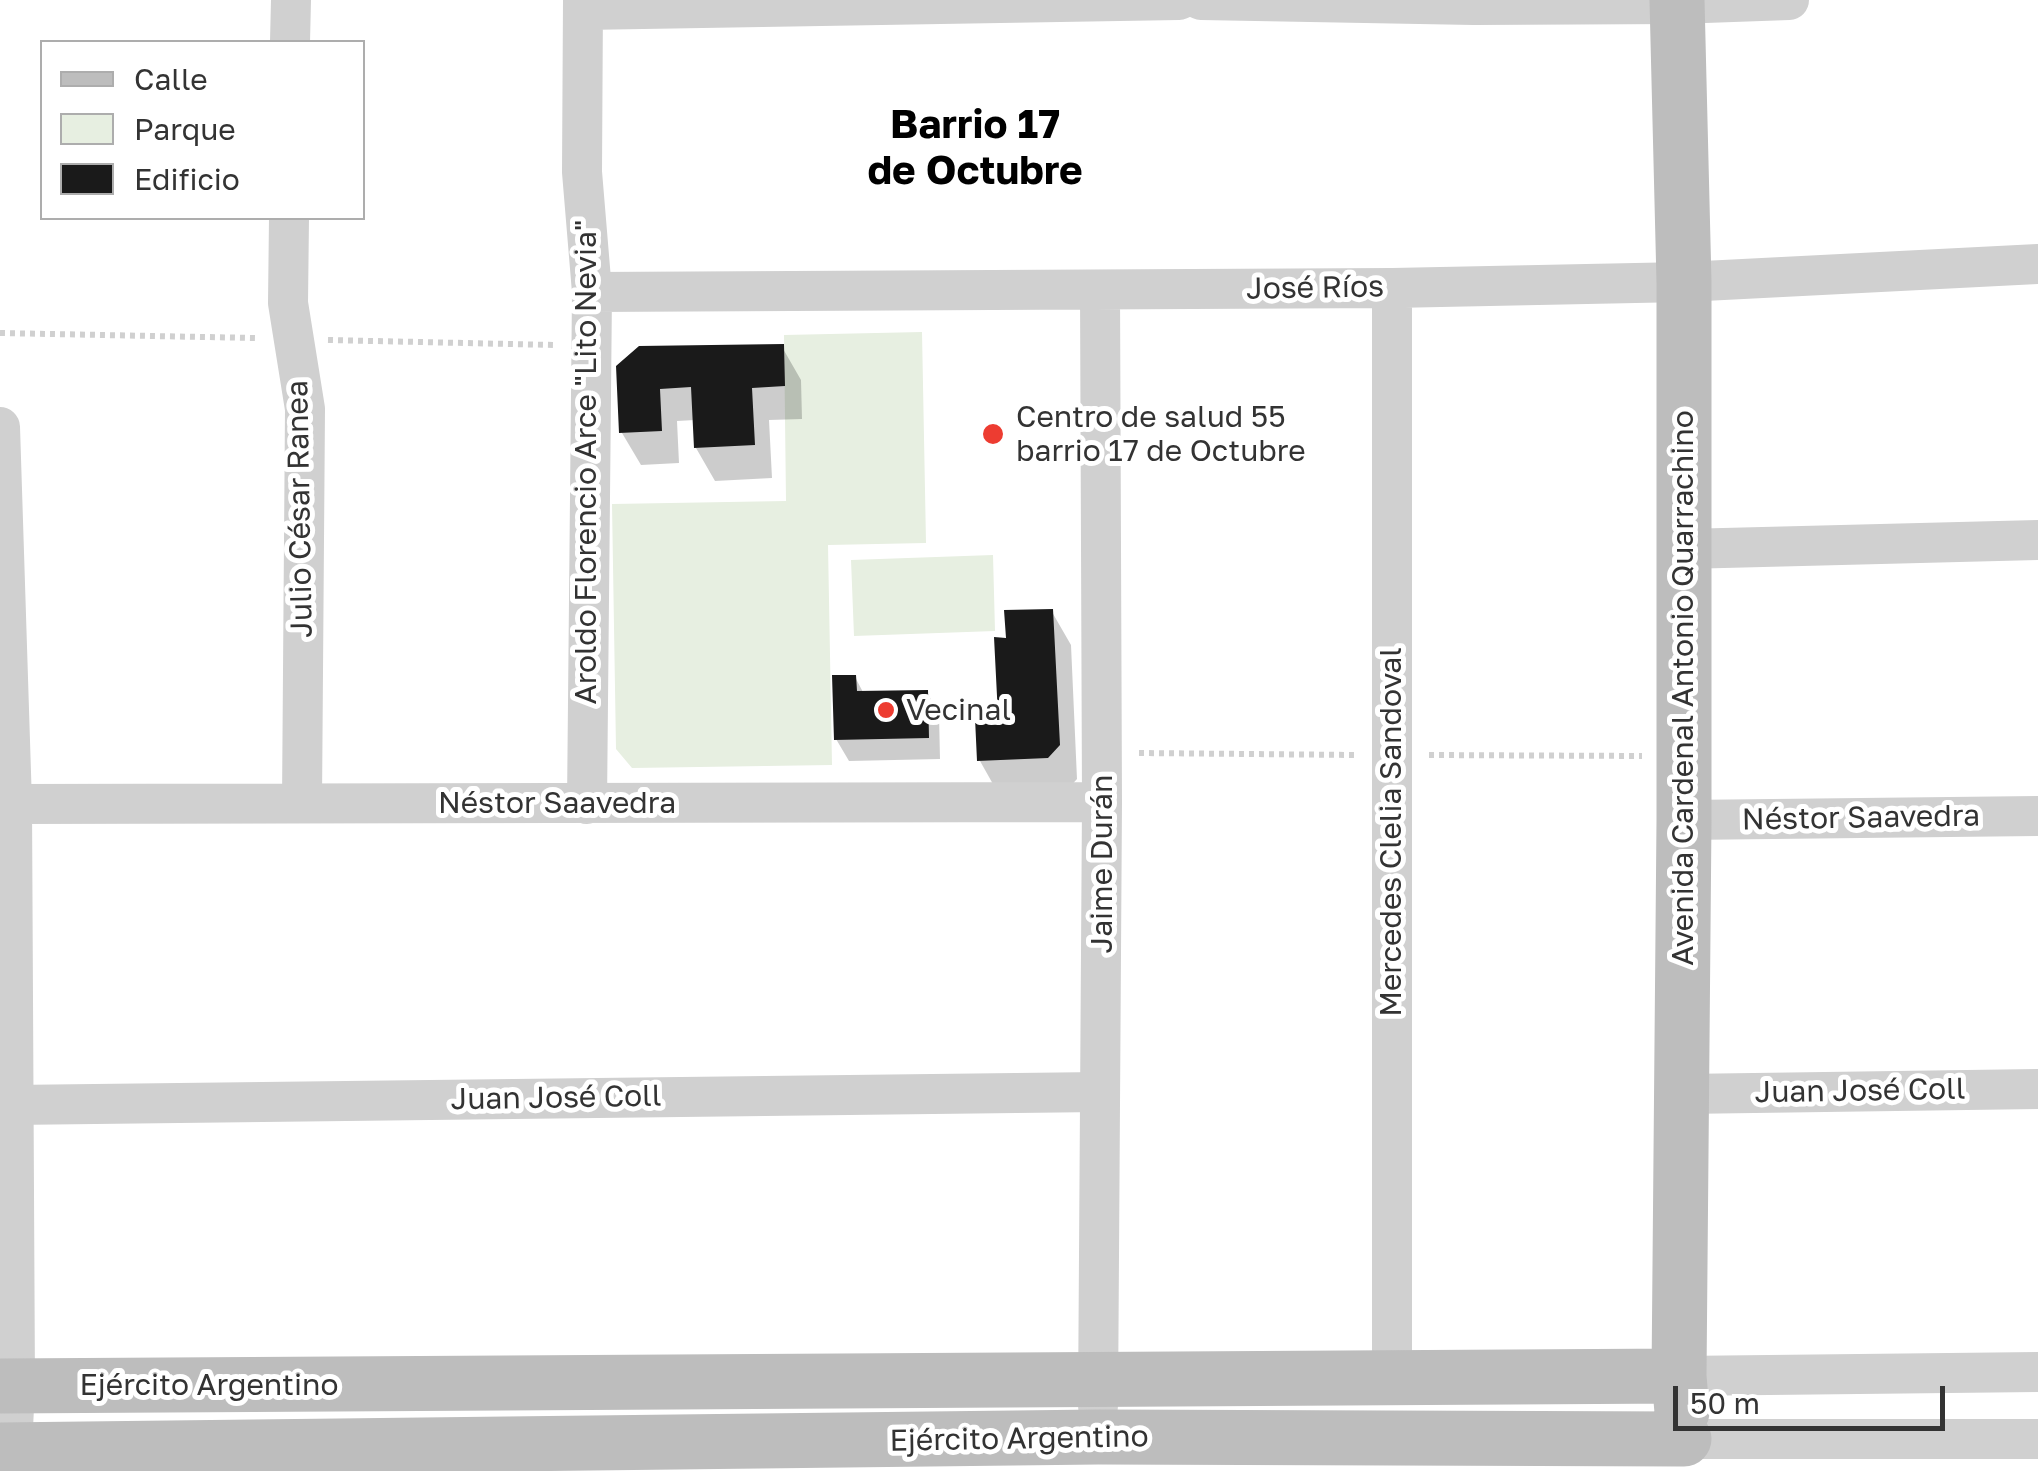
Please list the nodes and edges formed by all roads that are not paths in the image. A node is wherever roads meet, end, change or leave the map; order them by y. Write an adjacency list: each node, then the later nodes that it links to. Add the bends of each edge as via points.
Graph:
1 (291, 0): 7 (street)
2 (1179, 0): 6 (street)
3 (1200, 0): 5 (street)
4 (1789, 0): 5 (street)
5 (1677, 2): 10 (street, Avenida Cardenal Antonio Quarrachino)
6 (583, 5): 13 (street, Aroldo Florencio Arce "Lito Nevia", via 582,172)
7 (290, 40)
8 (289, 220): 18 (street, Julio César Ranea, via 288,303 305,409)
9 (2038, 264): 10 (street, José Ríos)
10 (1684, 282): 11 (street, José Ríos); 16 (street, Avenida Cardenal Antonio Quarrachino)
11 (1392, 288): 12 (street, José Ríos); 29 (street, Mercedes Clelia Sandoval)
12 (1100, 290): 13 (street, José Ríos); 19 (street, Jaime Durán)
13 (592, 292): 21 (street, Aroldo Florencio Arce "Lito Nevia")
14 (0, 426): 17 (street)
15 (2038, 540): 16 (street)
16 (1684, 549): 23 (street, Avenida Cardenal Antonio Quarrachino)
17 (2, 550): 20 (street)
18 (302, 802): 20 (street, Néstor Saavedra); 21 (street, Néstor Saavedra)
19 (1102, 802): 21 (street, Néstor Saavedra); 25 (street, Jaime Durán)
20 (12, 804): 27 (street)
21 (588, 804)
22 (2038, 816): 23 (street, Néstor Saavedra)
23 (1684, 820): 26 (street, Avenida Cardenal Antonio Quarrachino)
24 (2038, 1089): 26 (street, Juan José Coll)
25 (1100, 1092): 27 (street, Juan José Coll); 31 (street, Jaime Durán)
26 (1682, 1094): 30 (street, Avenida Cardenal Antonio Quarrachino)
27 (11, 1105): 33 (street)
28 (2038, 1372): 30 (street, Ejército Argentino)
29 (1392, 1376): 30 (street, Ejército Argentino); 31 (street, Ejército Argentino)
30 (1679, 1376): 36 (street, Avenida Cardenal Antonio Quarrachino)
31 (1098, 1379): 32 (street, Ejército Argentino); 34 (street, Jaime Durán)
32 (598, 1382): 33 (street, Ejército Argentino); 38 (street)
33 (8, 1386): 37 (street)
34 (1098, 1437): 36 (street, Ejército Argentino); 38 (street, Ejército Argentino)
35 (2038, 1439): 36 (street, Ejército Argentino)
36 (1684, 1455)
37 (7, 1457): 39 (street, Ejército Argentino)
38 (596, 1458): 39 (street, Ejército Argentino)
39 (304, 1460)

